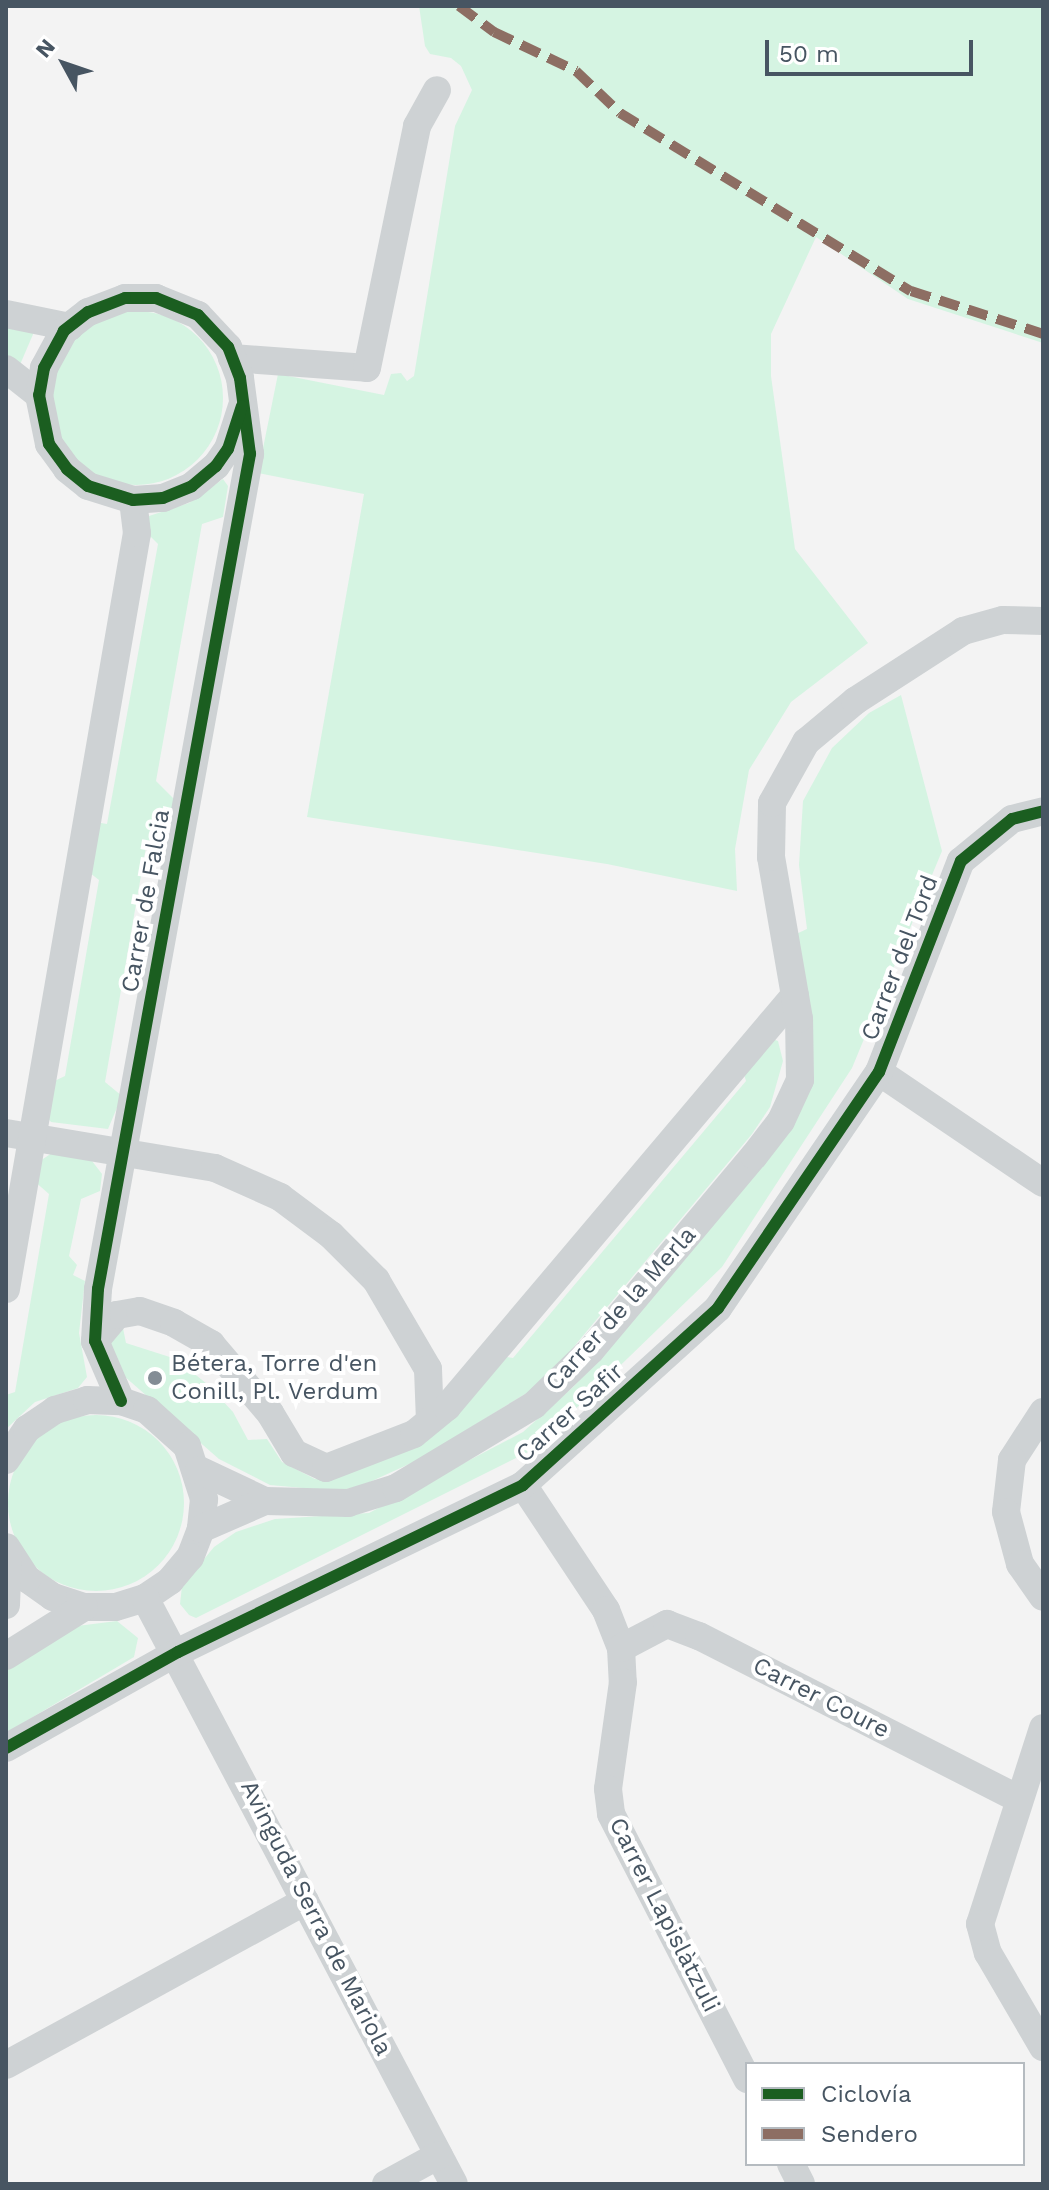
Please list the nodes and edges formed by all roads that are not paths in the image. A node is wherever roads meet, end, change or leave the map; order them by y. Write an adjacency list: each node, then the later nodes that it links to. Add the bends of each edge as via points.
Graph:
1 (437, 90): 4 (street, via 417,126 367,368)
2 (6, 314): 3 (street)
3 (70, 327): 4 (street, via 88,312 125,298 156,298 198,315); 6 (street, via 44,368)
4 (232, 358): 7 (street)
5 (6, 369): 6 (street)
6 (39, 395): 8 (street, via 49,444 67,469 88,486)
7 (242, 406): 8 (street, via 228,449 216,466 192,486 163,498); 14 (street, Carrer de Falcia, via 250,454)
8 (133, 500): 13 (street, via 137,533)
9 (1043, 621): 11 (street, Carrer de la Merla, via 1003,620 963,631 855,701 806,742 772,803 771,857)
10 (1043, 811): 12 (street, Carrer del Tord, via 1012,819 961,861)
11 (795, 995): 20 (street); 24 (street, Carrer de la Merla, via 800,1080 781,1121 591,1350 534,1405 396,1488 348,1503)
12 (879, 1072): 15 (street); 23 (street, Carrer Safir, via 718,1308)
13 (18, 1135): 14 (street); 16 (street)
14 (123, 1152): 17 (street, Carrer de Falcia, via 98,1289); 20 (street, via 215,1168 280,1197 331,1235 376,1280 414,1337 428,1369)
15 (1043, 1183)
16 (6, 1289)
17 (95, 1341): 18 (street, Carrer de Falcia); 20 (street, via 117,1315 140,1311 174,1323 211,1344 270,1413 294,1453 326,1468 414,1434)
18 (121, 1401): 21 (street, via 87,1400 55,1410 27,1429); 22 (street, via 169,1425)
19 (1043, 1412): 27 (street, via 1012,1460 1006,1512 1020,1564)
20 (430, 1420)
21 (6, 1460)
22 (199, 1470): 24 (street, Carrer de la Merla); 25 (street, via 204,1499)
23 (523, 1485): 31 (street, Carrer Lapislàtzuli, via 606,1610); 32 (street, Carrer Safir)
24 (265, 1501): 25 (street, Carrer de la Merla)
25 (201, 1529): 28 (street, via 190,1557 170,1581)
26 (7, 1550): 29 (street); 30 (street, via 27,1579 53,1597)
27 (1043, 1597)
28 (145, 1598): 30 (street, via 115,1607); 32 (street, Avinguda Serra de Mariola)
29 (6, 1605)
30 (84, 1607): 33 (street)
31 (621, 1648): 36 (street, Carrer Coure, via 667,1624 699,1636); 40 (street, Carrer Lapislàtzuli, via 623,1682 608,1789 611,1814)
32 (178, 1652): 35 (street, Carrer Safir); 37 (street, Avinguda Serra de Mariola)
33 (6, 1656)
34 (1043, 1728): 36 (street)
35 (6, 1748)
36 (1019, 1799): 38 (street, via 980,1924 988,1953)
37 (305, 1901): 39 (street); 41 (street, Avinguda Serra de Mariola)
38 (1043, 2047)
39 (6, 2065)
40 (745, 2075)
41 (439, 2155): 43 (street); 44 (street, Avinguda Serra de Mariola)
42 (792, 2166): 45 (street)
43 (386, 2184)
44 (454, 2184)
45 (801, 2184)

